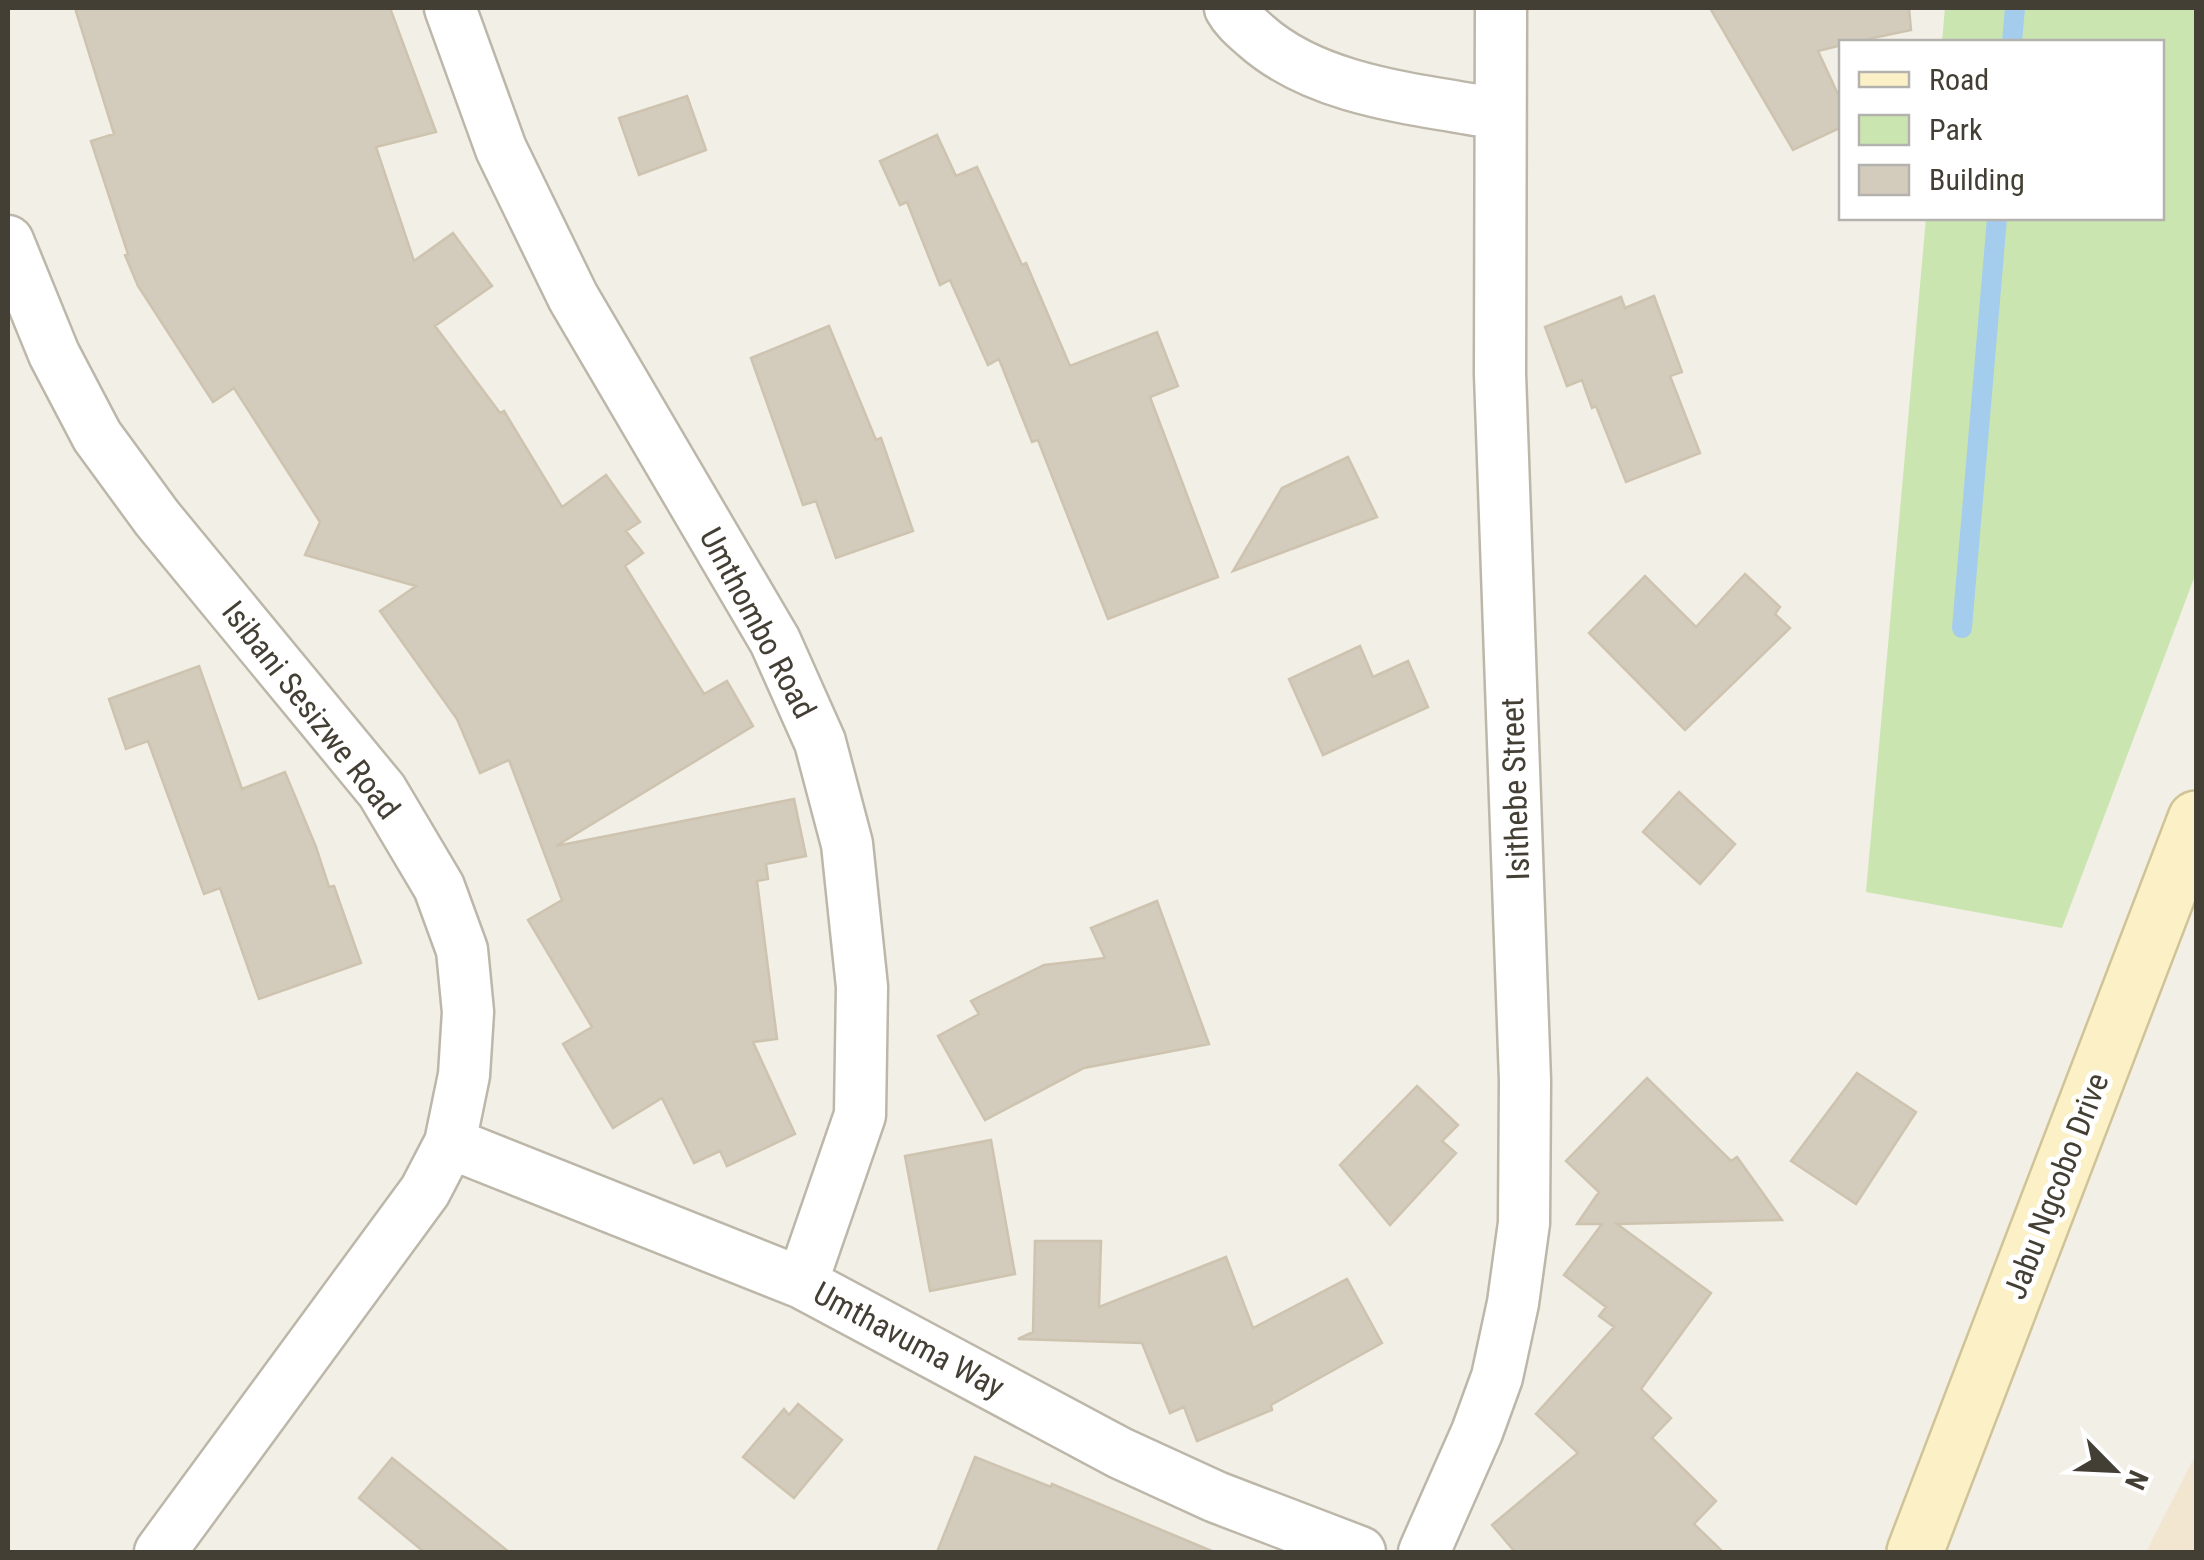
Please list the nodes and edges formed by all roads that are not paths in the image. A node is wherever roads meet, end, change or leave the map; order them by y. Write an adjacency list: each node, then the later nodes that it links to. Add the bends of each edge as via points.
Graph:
1 (450, 8): 8 (street, Umthombo Road, via 502,149 572,298 775,641 820,742 849,862 862,987 860,1115)
2 (1230, 8): 4 (street, via 1269,47 1312,72 1350,86)
3 (1501, 8): 4 (street, Isithebe Street)
4 (1499, 114): 11 (street, Isithebe Street, via 1524,1223 1497,1377)
5 (8, 241): 7 (street, Isibani Sesizwe Road, via 54,354 97,436 382,791 439,887 462,950 468,1012)
6 (2196, 819): 12 (main road, Jabu Ngcobo Drive)
7 (450, 1143): 8 (street, Umthavuma Way); 9 (street, Isibani Sesizwe Road, via 425,1191)
8 (802, 1283): 10 (street, Umthavuma Way, via 1120,1453)
9 (160, 1552)
10 (1360, 1552)
11 (1424, 1552)
12 (1915, 1552)

